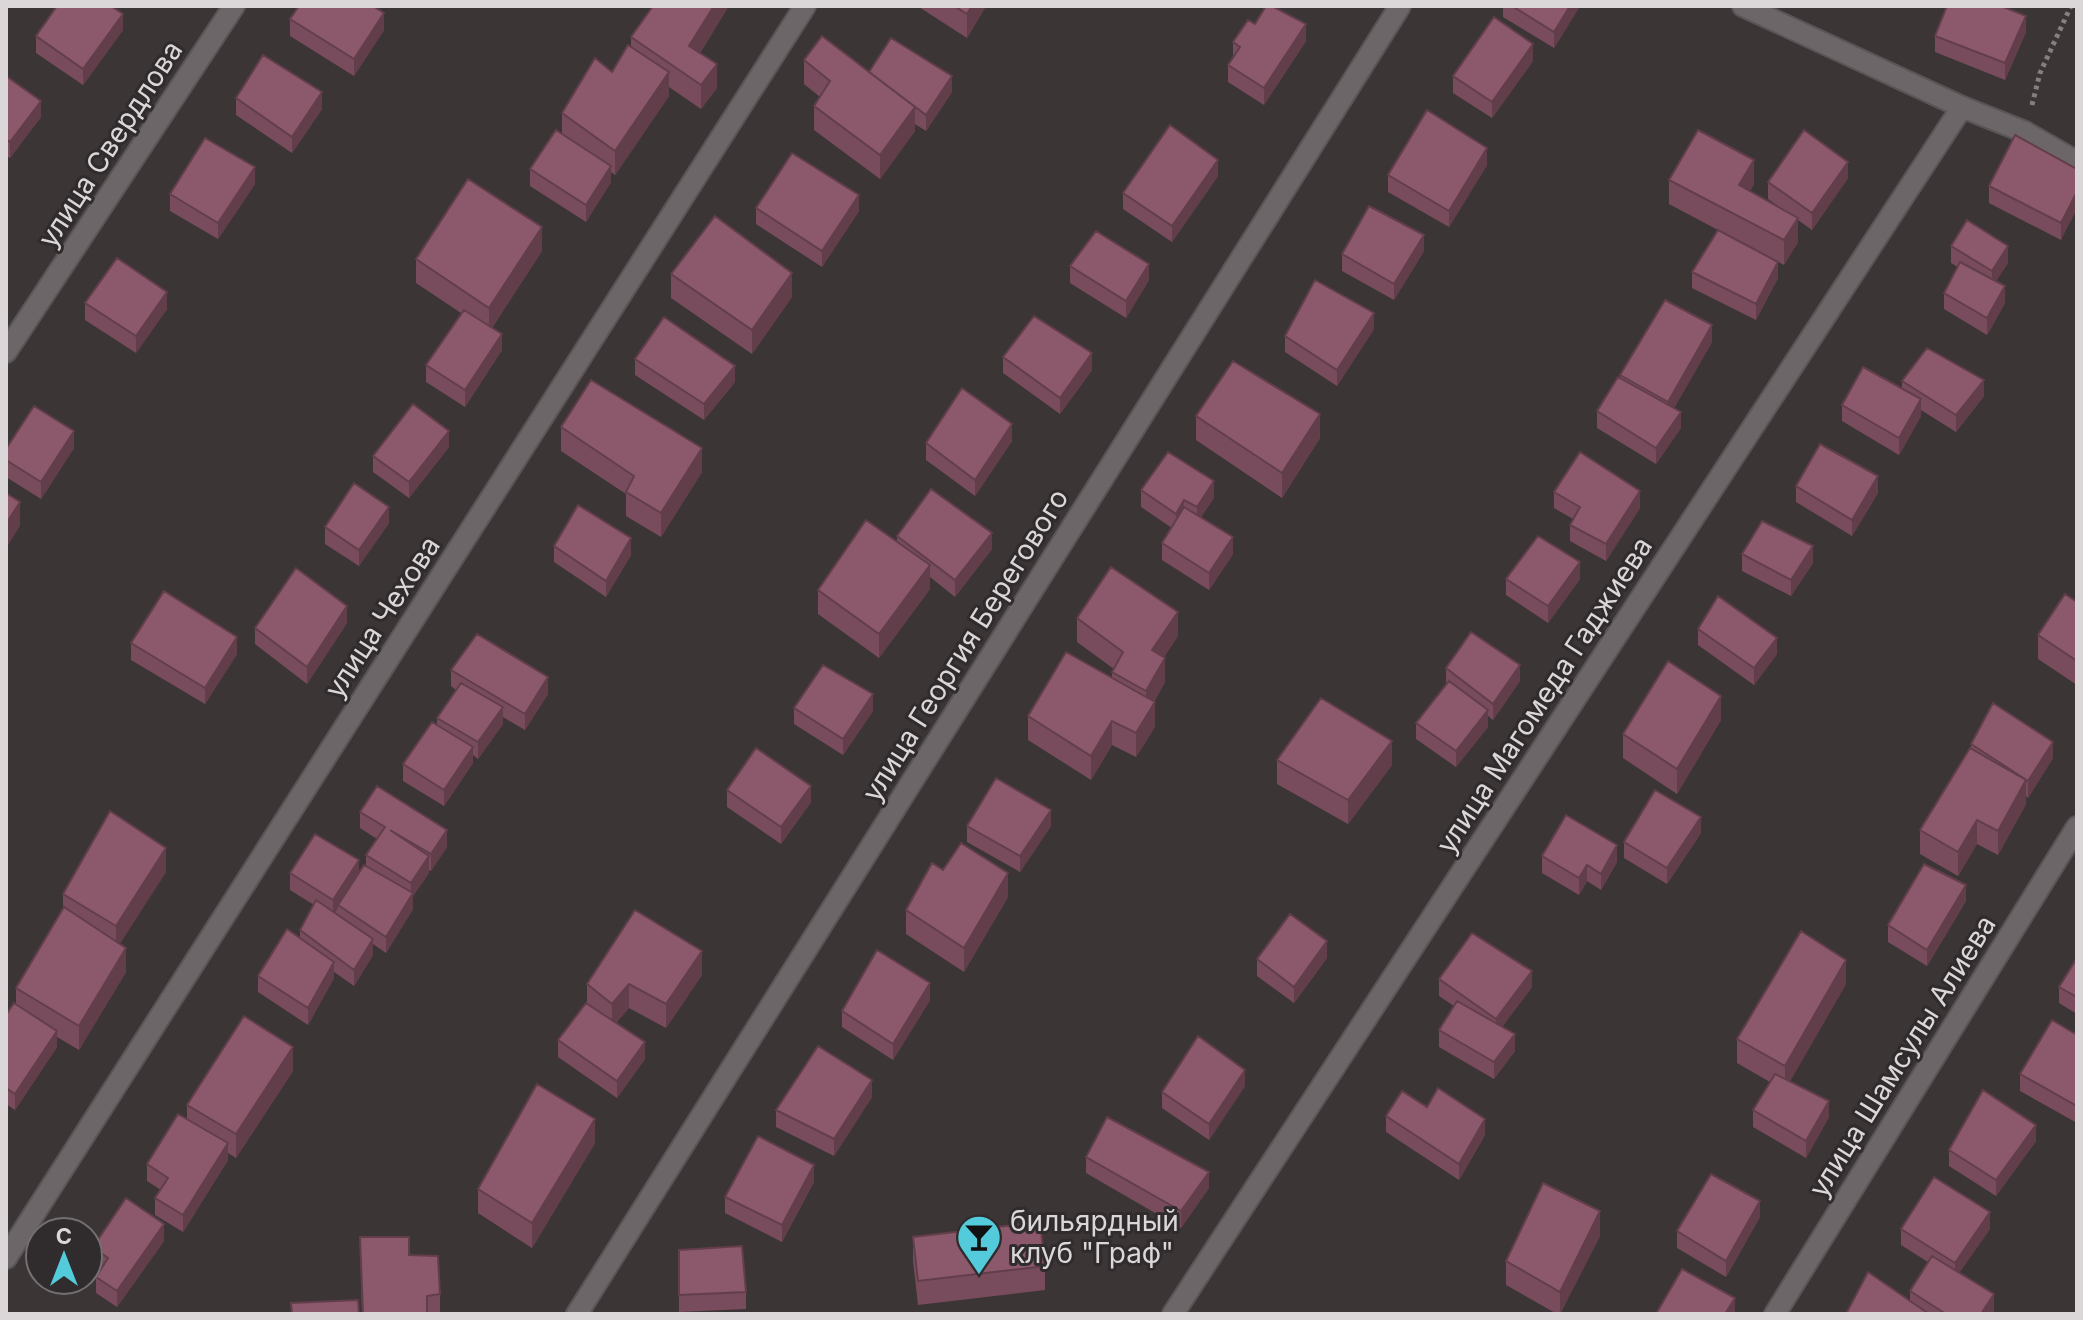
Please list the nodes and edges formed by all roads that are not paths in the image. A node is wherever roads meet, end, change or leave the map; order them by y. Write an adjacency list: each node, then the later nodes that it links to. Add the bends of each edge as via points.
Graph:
1 (234, 6): 7 (street, улица Свердлова)
2 (805, 6): 9 (street, улица Чехова)
3 (1400, 6): 10 (street, улица Георгия Берегового)
4 (1743, 6): 5 (street)
5 (1962, 107): 6 (street, via 2025,132); 11 (street, улица Магомеда Гаджиева)
6 (2077, 162)
7 (6, 352)
8 (2077, 827): 12 (street, улица Шамсулы Алиева)
9 (6, 1258)
10 (577, 1314)
11 (1173, 1314)
12 (1775, 1314)

